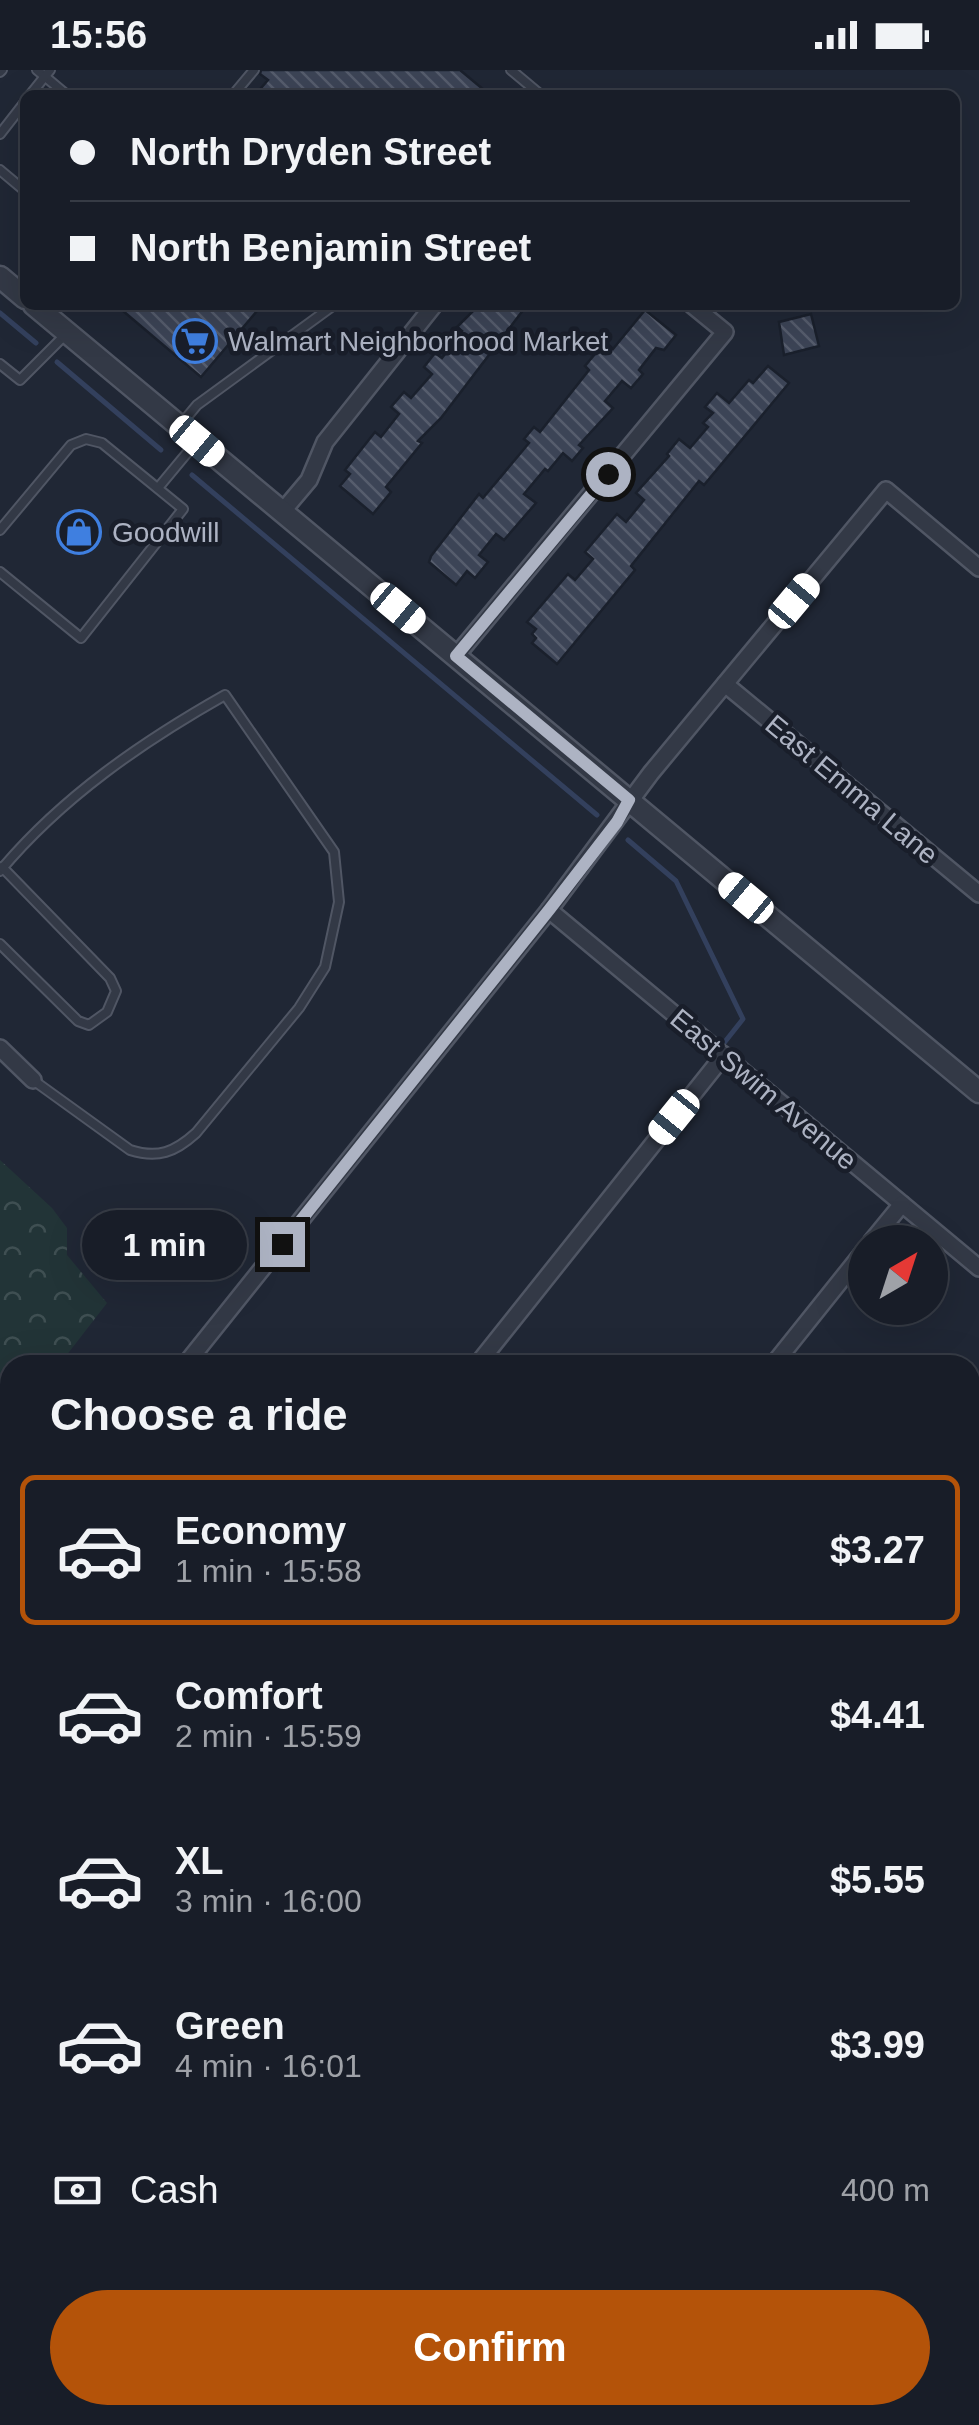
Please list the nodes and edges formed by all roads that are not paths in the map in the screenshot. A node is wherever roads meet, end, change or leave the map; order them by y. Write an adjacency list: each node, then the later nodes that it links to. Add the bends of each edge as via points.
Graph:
1 (254, 70): 5 (lane)
2 (511, 70): 6 (lane)
3 (44, 72): 4 (lane)
4 (62, 90)
5 (237, 90)
6 (535, 90)
7 (20, 108): 8 (lane)
8 (0, 134)
9 (0, 170): 10 (lane)
10 (20, 186)
11 (0, 277): 12 (street)
12 (20, 294)
13 (327, 310): 18 (lane, via 197,405)
14 (430, 310): 21 (street, via 324,442 308,480)
15 (698, 310): 25 (street, via 725,332)
16 (60, 319): 17 (lane, via 20,380); 18 (street)
17 (0, 364)
18 (179, 426): 19 (street)
19 (197, 441): 20 (lane); 21 (street)
20 (158, 488): 22 (lane, via 102,443 86,439 71,445); 24 (lane, via 183,508 81,638)
21 (282, 512): 25 (street)
22 (0, 530)
23 (979, 568): 26 (street, via 886,490)
24 (0, 572)
25 (456, 656): 27 (street)
26 (725, 684): 27 (street); 29 (street, East Emma Lane)
27 (629, 800): 30 (street); 35 (street)
28 (1, 868): 31 (lane, via 110,978 116,991 106,1012 88,1025 78,1021); 34 (lane, via 65,803 167,728 225,695 334,852 338,880 325,967 299,1008 180,1148 148,1156 130,1150)
29 (979, 894)
30 (549, 910): 33 (street, East Swim Avenue); 40 (street)
31 (0, 944)
32 (0, 1048): 34 (street)
33 (724, 1055): 36 (street, East Swim Avenue); 41 (street)
34 (32, 1080)
35 (979, 1092)
36 (902, 1204): 37 (street); 38 (street, East Swim Avenue)
37 (884, 1225)
38 (979, 1268)
39 (848, 1271): 42 (street)
40 (193, 1355)
41 (485, 1355)
42 (781, 1355)

